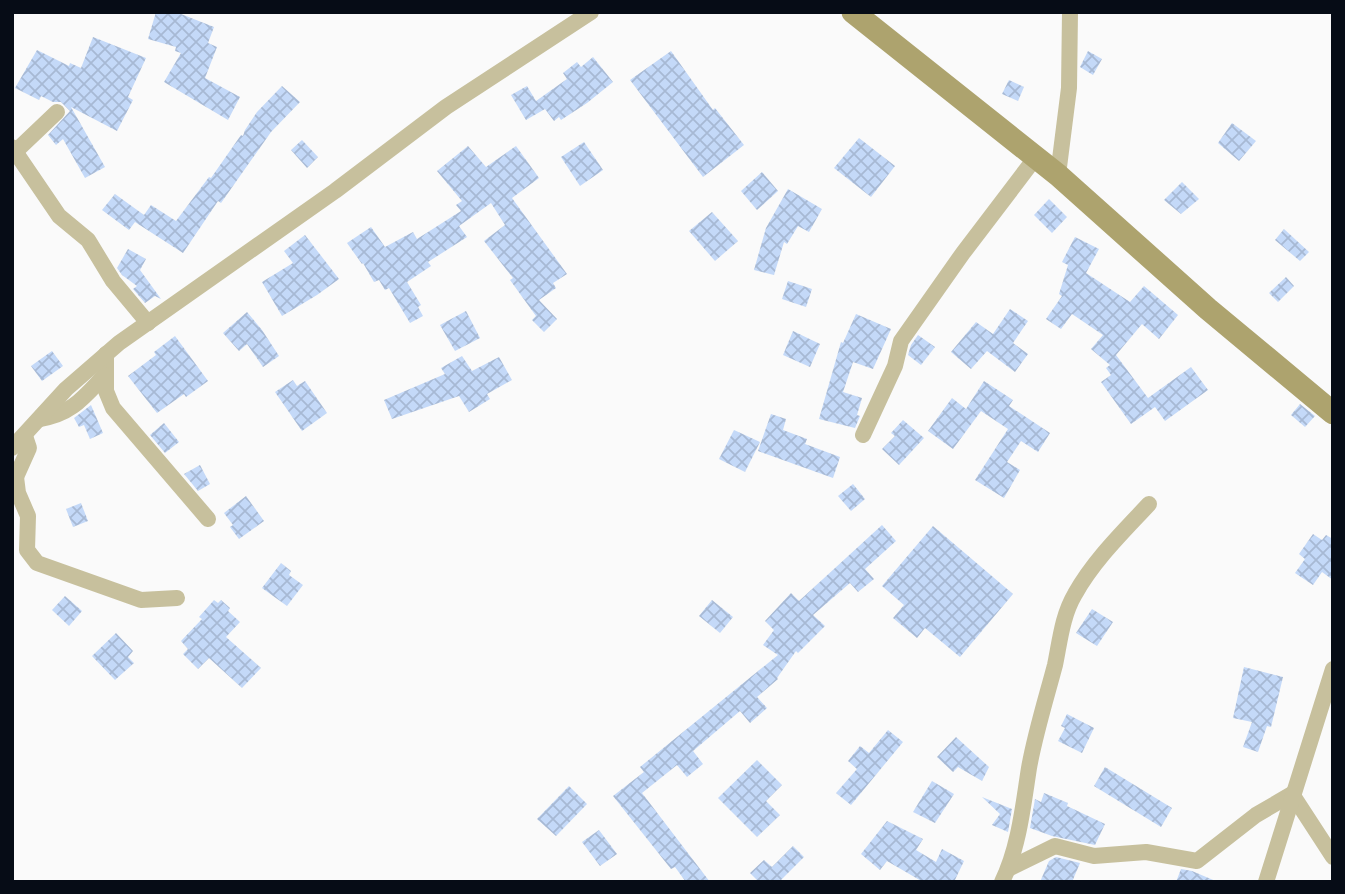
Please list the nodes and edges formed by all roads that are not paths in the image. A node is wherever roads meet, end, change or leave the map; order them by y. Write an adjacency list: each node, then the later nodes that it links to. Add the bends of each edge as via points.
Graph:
1 (591, 12): 8 (street, via 446,107)
2 (853, 12): 6 (main road)
3 (1070, 12): 7 (street, via 1069,88)
4 (57, 112): 5 (street)
5 (14, 150): 8 (street, via 59,216 88,240 113,281)
6 (1036, 157): 7 (main road); 13 (street, via 901,341 895,366)
7 (1058, 175): 11 (main road)
8 (148, 323): 9 (street)
9 (106, 354): 10 (street); 12 (street)
10 (105, 375): 12 (street, via 71,409); 18 (street, via 113,408)
11 (1333, 413)
12 (40, 419): 14 (street)
13 (863, 435)
14 (25, 436): 15 (street); 16 (street, via 29,448)
15 (12, 448)
16 (14, 478): 19 (street, via 28,516 27,550 37,563 141,600)
17 (1149, 504): 23 (street, via 1073,597 1060,635)
18 (208, 519)
19 (177, 598)
20 (1333, 669): 21 (street)
21 (1292, 794): 22 (street); 23 (street, via 1256,815 1197,861 1146,852 1094,856 1055,846); 24 (street)
22 (1333, 857)
23 (1005, 876)
24 (1266, 882)

